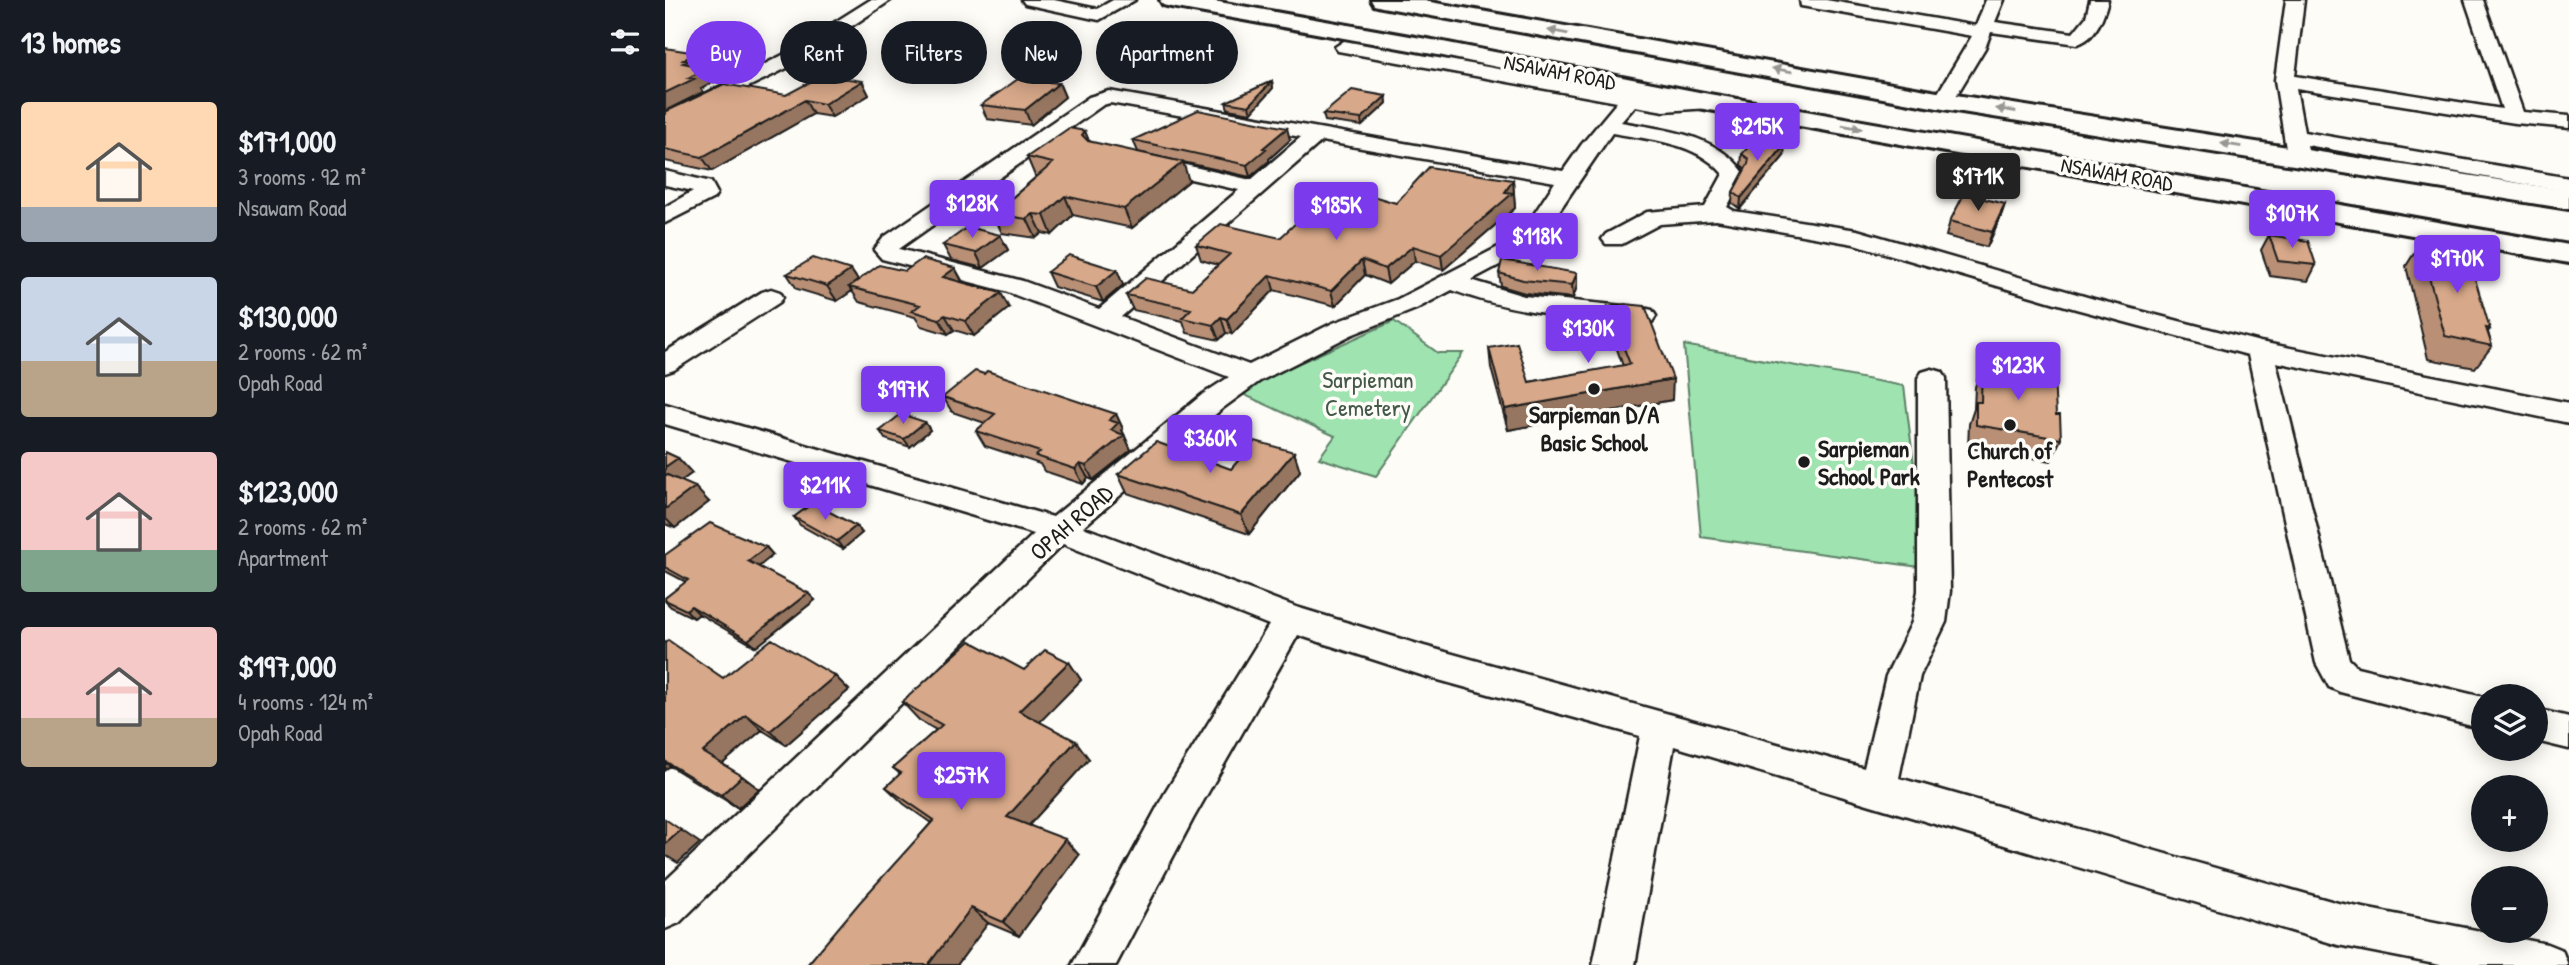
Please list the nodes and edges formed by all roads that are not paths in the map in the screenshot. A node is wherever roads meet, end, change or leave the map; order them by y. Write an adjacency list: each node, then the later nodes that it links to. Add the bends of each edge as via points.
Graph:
1 (882, 0): 18 (street, via 804,50)
2 (1031, 0): 3 (street, via 1099,15)
3 (1126, 0)
4 (1171, 0): 15 (main road, NSAWAM ROAD)
5 (1271, 0): 32 (main road, NSAWAM ROAD)
6 (1383, 0): 16 (main road, one-way to 6)
7 (1995, 0): 12 (street)
8 (2099, 0): 12 (street, via 2095,18 2077,38)
9 (2295, 0): 14 (street)
10 (2474, 0): 17 (street)
11 (1807, 2): 12 (street)
12 (1984, 29): 16 (street)
13 (1344, 47): 15 (street)
14 (2285, 80): 17 (street); 22 (street)
15 (1635, 93): 20 (street, OPAH ROAD); 32 (main road, NSAWAM ROAD, one-way to 32)
16 (1943, 101): 22 (main road, one-way to 16)
17 (2515, 117): 19 (street)
18 (665, 122)
19 (2569, 122)
20 (1608, 126): 25 (street, OPAH ROAD); 29 (street, via 1698,145 1718,156 1734,174 1717,203 1715,209)
21 (1317, 134): 25 (street); 27 (street); 36 (street, via 1109,97 1096,101 886,250 1014,286)
22 (2297, 146): 26 (street); 28 (main road)
23 (1127, 158): 27 (street)
24 (665, 178): 30 (street, via 703,187 706,193)
25 (1568, 178): 33 (street, OPAH ROAD, via 1538,225 1516,247)
26 (2569, 185)
27 (1255, 187): 36 (street)
28 (2569, 200)
29 (1720, 213): 31 (street, via 1655,217); 37 (street, via 1857,237)
30 (665, 216)
31 (1614, 239)
32 (2568, 249)
33 (1453, 282): 35 (street, via 1524,304); 39 (street, OPAH ROAD, via 1342,329)
34 (771, 297): 38 (street)
35 (1643, 316)
36 (1103, 319): 39 (street)
37 (2260, 350): 41 (street); 45 (street, via 2333,663 2341,676 2352,681)
38 (665, 364)
39 (1250, 375): 43 (street, OPAH ROAD)
40 (1932, 378): 49 (street, via 1934,591 1929,622 1903,676)
41 (2569, 413)
42 (665, 414): 43 (street)
43 (1058, 530): 44 (street); 50 (street, OPAH ROAD)
44 (1290, 619): 46 (street); 51 (street, via 1179,806)
45 (2471, 710)
46 (1660, 726): 49 (street); 52 (street)
47 (2548, 728): 48 (street)
48 (2569, 733)
49 (1878, 789): 53 (street, via 2338,924)
50 (665, 909)
51 (1093, 965)
52 (1614, 965)
53 (2547, 965)

